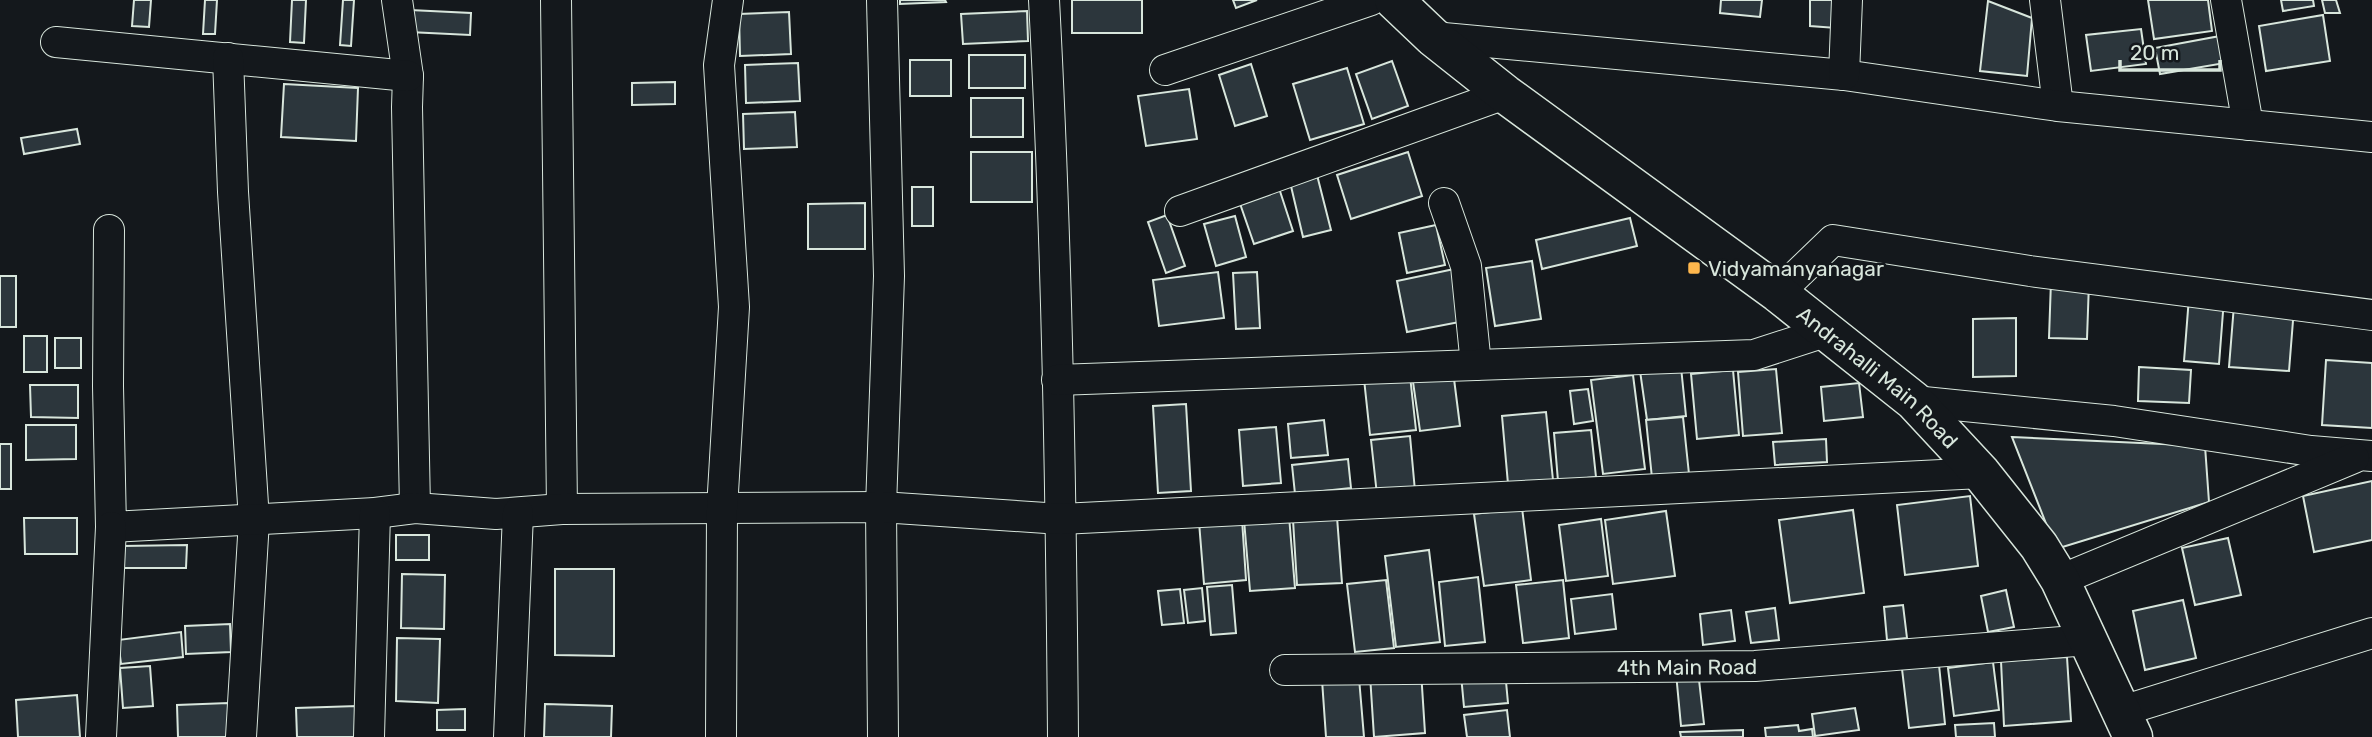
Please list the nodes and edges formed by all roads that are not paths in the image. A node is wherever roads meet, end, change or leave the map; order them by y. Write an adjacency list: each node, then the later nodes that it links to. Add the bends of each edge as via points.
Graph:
1 (397, 0): 16 (street)
2 (556, 0): 34 (street)
3 (728, 0): 35 (street, via 719,65 734,307)
4 (882, 0): 32 (street, via 889,276)
5 (1044, 0): 28 (street)
6 (1371, 0): 14 (street)
7 (1394, 0): 11 (main road, Andrahalli Main Road)
8 (1847, 0): 15 (street)
9 (2045, 0): 18 (street)
10 (2226, 0): 19 (street)
11 (1433, 37): 15 (street); 17 (main road, Andrahalli Main Road)
12 (57, 42): 13 (street)
13 (228, 58): 16 (street); 39 (street)
14 (1165, 70)
15 (1844, 75): 18 (street)
16 (408, 76): 33 (street)
17 (1505, 94): 22 (street); 24 (main road, Andrahalli Main Road)
18 (2058, 106): 19 (street)
19 (2248, 125): 20 (street)
20 (2372, 137)
21 (1444, 203): 27 (street, via 1466,265)
22 (1180, 211)
23 (109, 230): 40 (street)
24 (1778, 293): 25 (street, via 1833,240 2030,271); 26 (main road, Andrahalli Main Road)
25 (2372, 315)
26 (1828, 331): 27 (street, via 1754,355); 29 (main road, Andrahalli Main Road)
27 (1476, 365): 28 (street)
28 (1057, 380): 38 (street)
29 (1914, 401): 30 (street, via 2114,421); 31 (main road, Andrahalli Main Road)
30 (2366, 455): 41 (street)
31 (1981, 473): 38 (street); 41 (main road, Andrahalli Main Road)
32 (881, 507): 35 (street); 38 (street); 51 (street)
33 (415, 508): 36 (street); 37 (street)
34 (562, 509): 35 (street); 37 (street)
35 (722, 509): 50 (street)
36 (375, 513): 39 (street); 48 (street)
37 (518, 513): 49 (street)
38 (1061, 519): 52 (street)
39 (254, 520): 40 (street); 47 (street)
40 (111, 527): 46 (street)
41 (2060, 580): 43 (main road, Andrahalli Main Road)
42 (2372, 632): 45 (street)
43 (2088, 640): 44 (street, 4th Main Road, via 1755,666); 45 (main road, Andrahalli Main Road)
44 (1285, 670)
45 (2127, 724)
46 (101, 737)
47 (241, 737)
48 (369, 737)
49 (509, 737)
50 (721, 737)
51 (883, 737)
52 (1063, 737)

